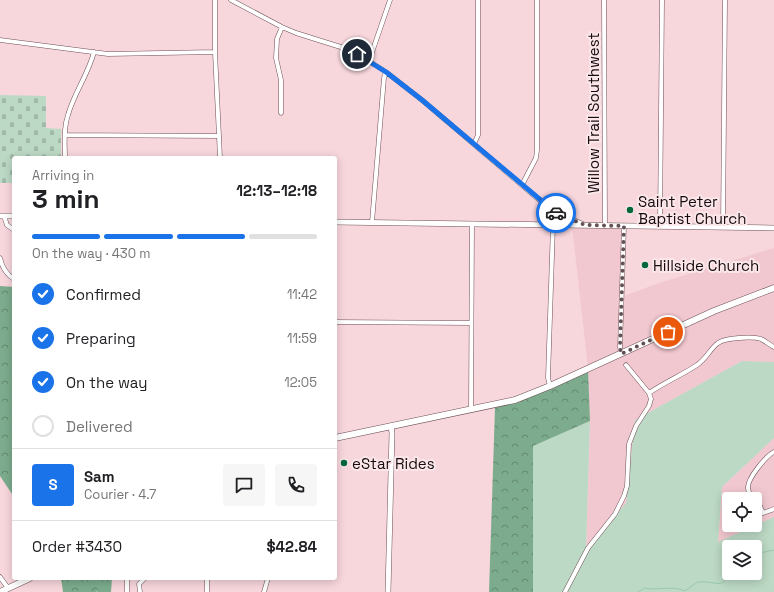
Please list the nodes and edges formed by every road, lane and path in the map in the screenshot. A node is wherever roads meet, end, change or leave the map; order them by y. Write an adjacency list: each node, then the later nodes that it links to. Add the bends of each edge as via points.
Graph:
1 (215, 0): 12 (street)
2 (231, 0): 9 (street)
3 (390, 0): 13 (street)
4 (478, 0): 18 (street, via 478,135)
5 (537, 0): 21 (street, via 537,150 536,158)
6 (604, 0): 28 (street, Willow Trail Southwest)
7 (662, 0): 30 (street)
8 (725, 0): 31 (street)
9 (282, 27): 13 (street, via 347,49); 15 (street, via 277,39 276,58 281,80)
10 (0, 40): 11 (street)
11 (94, 52): 12 (street); 16 (street, via 68,114)
12 (215, 52): 17 (street)
13 (369, 61): 14 (street)
14 (386, 72): 18 (street); 24 (street)
15 (281, 113)
16 (65, 135): 17 (street); 19 (street)
17 (219, 136): 20 (street)
18 (474, 144): 21 (street)
19 (65, 156)
20 (220, 156)
21 (522, 185): 27 (street, via 551,210)
22 (2, 216): 33 (street)
23 (337, 222): 24 (street)
24 (372, 222): 25 (street)
25 (472, 224): 26 (street); 38 (street)
26 (553, 225): 27 (street); 42 (street, via 548,378)
27 (585, 225): 28 (street)
28 (605, 226): 29 (street)
29 (624, 226): 30 (street); 40 (street)
30 (660, 226): 31 (street)
31 (722, 227): 32 (street)
32 (774, 228)
33 (12, 229)
34 (0, 258): 35 (street, via 2,266)
35 (12, 277)
36 (774, 288): 40 (main road, via 714,311)
37 (337, 322): 38 (street)
38 (471, 323): 44 (street)
39 (774, 347): 43 (street, via 760,339 727,339 717,344 699,364)
40 (621, 354): 42 (main road)
41 (626, 365): 43 (street)
42 (550, 386): 44 (main road, via 515,400)
43 (649, 393): 64 (street, via 649,406 636,426 629,444 627,486 624,496 615,514 588,548)
44 (471, 410): 45 (main road)
45 (391, 426): 46 (main road); 63 (street)
46 (337, 438)
47 (774, 452): 48 (street, via 766,458 750,480)
48 (750, 492)
49 (774, 509): 50 (street)
50 (763, 513)
51 (0, 577): 57 (street)
52 (26, 580): 57 (main road)
53 (127, 580): 59 (street)
54 (143, 580): 60 (street, via 139,584)
55 (207, 580): 61 (street)
56 (267, 580): 62 (street)
57 (8, 588): 58 (main road)
58 (1, 592)
59 (127, 592)
60 (140, 592)
61 (207, 592)
62 (264, 592)
63 (388, 592)
64 (565, 592)

